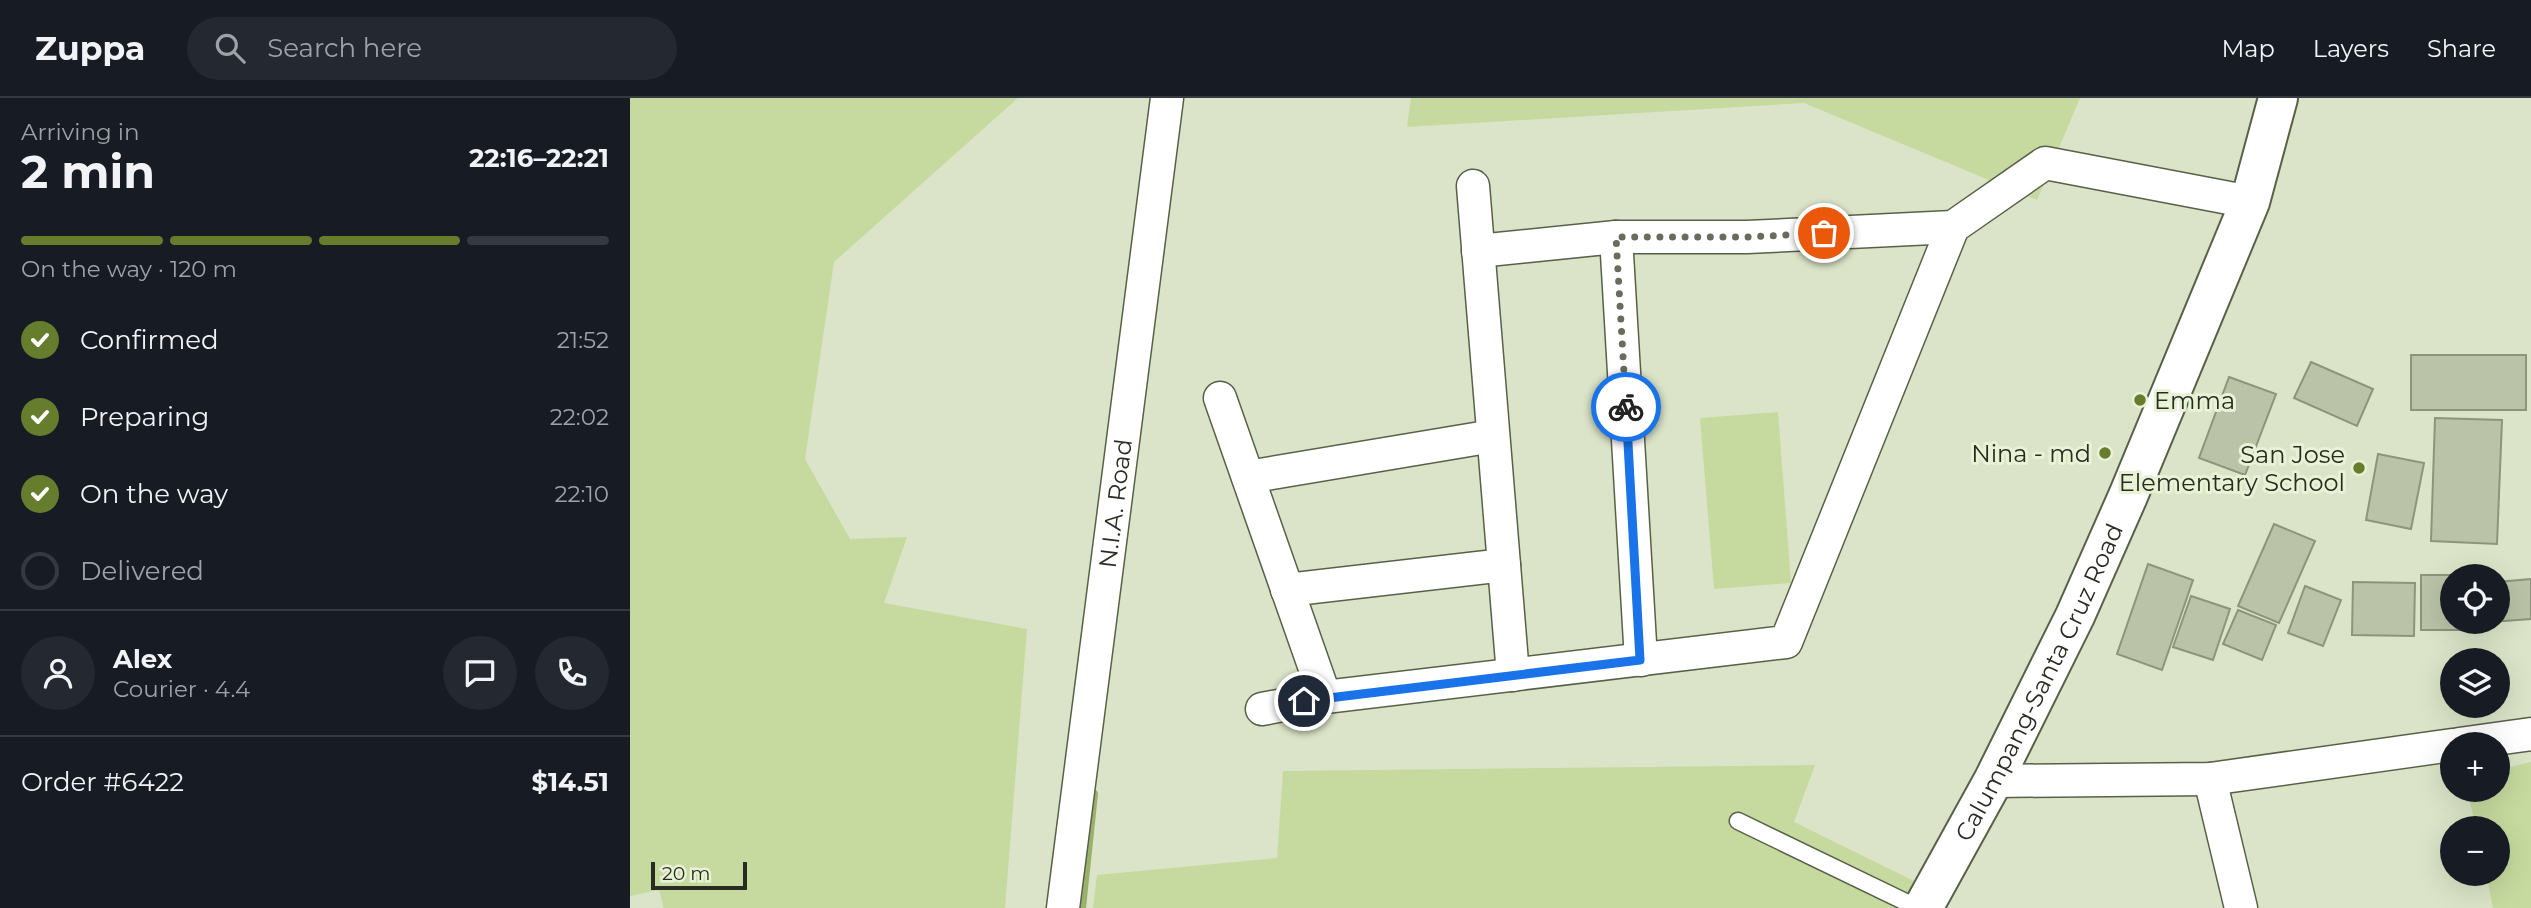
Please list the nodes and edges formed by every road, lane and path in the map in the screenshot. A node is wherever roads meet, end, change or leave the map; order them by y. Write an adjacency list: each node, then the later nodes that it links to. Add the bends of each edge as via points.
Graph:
1 (1167, 98): 23 (street, N.I.A. Road)
2 (2278, 98): 4 (main road, Calumpang-Santa Cruz Road)
3 (1473, 186): 7 (street)
4 (2250, 202): 5 (street, via 2045,163); 21 (main road, Calumpang-Santa Cruz Road, via 2102,556)
5 (1953, 228): 6 (street); 13 (street, via 1786,642)
6 (1616, 237): 7 (street); 13 (street)
7 (1478, 251): 9 (street)
8 (1220, 398): 10 (street)
9 (1493, 436): 10 (street); 11 (street)
10 (1248, 477): 12 (street)
11 (1504, 565): 12 (street); 14 (street)
12 (1287, 590): 15 (street)
13 (1640, 660): 14 (street)
14 (1513, 675): 15 (street)
15 (1325, 697): 16 (street)
16 (1262, 709)
17 (2531, 733): 18 (street)
18 (2510, 736)
19 (2440, 747): 20 (street)
20 (2210, 779): 21 (street); 25 (street)
21 (1993, 780): 24 (main road, Calumpang-Santa Cruz Road)
22 (1738, 821): 24 (lane)
23 (1063, 908)
24 (1921, 908)
25 (2241, 908)

